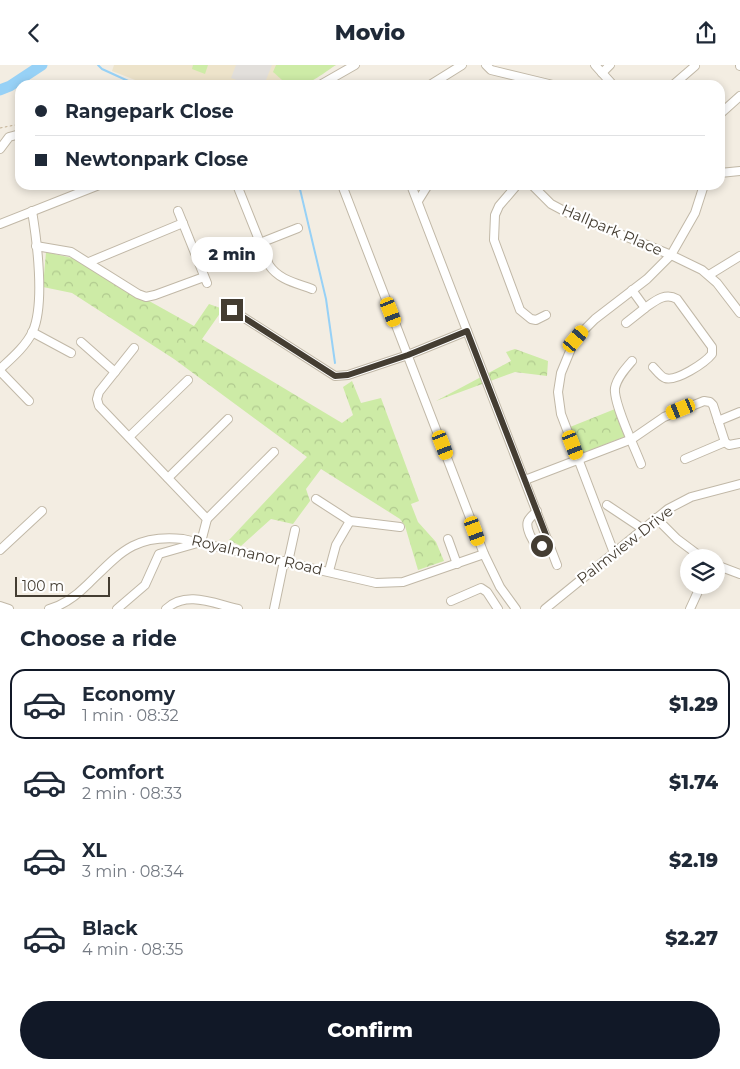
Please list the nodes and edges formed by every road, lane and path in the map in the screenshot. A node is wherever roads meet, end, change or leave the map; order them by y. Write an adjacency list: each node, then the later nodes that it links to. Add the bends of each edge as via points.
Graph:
1 (355, 65): 8 (street)
2 (462, 65): 9 (street)
3 (486, 65): 10 (street, via 491,70)
4 (595, 65): 7 (street)
5 (610, 65): 7 (street)
6 (695, 66): 12 (street)
7 (602, 73): 11 (street)
8 (329, 80)
9 (438, 80)
10 (532, 80)
11 (608, 80)
12 (679, 80)
13 (740, 96): 14 (street)
14 (725, 110)
15 (15, 125): 16 (path)
16 (0, 127)
17 (15, 135): 18 (street, via 9,137)
18 (0, 149)
19 (740, 171): 20 (street)
20 (725, 172)
21 (85, 190): 30 (street)
22 (239, 190): 35 (street)
23 (344, 190): 53 (street)
24 (414, 190): 29 (street)
25 (425, 190): 29 (street)
26 (513, 190): 46 (street, via 495,215 494,240 520,310 536,320)
27 (537, 190): 37 (street, Hallpark Place, via 558,208)
28 (702, 190): 37 (street, via 695,213)
29 (418, 201): 49 (street)
30 (32, 211): 32 (street); 36 (street)
31 (178, 211): 33 (street)
32 (0, 223)
33 (182, 223): 39 (street); 39 (street, via 205,280 146,297)
34 (298, 228): 35 (street)
35 (260, 243): 41 (street, via 274,273)
36 (36, 246): 39 (street, via 67,251); 48 (street, via 39,307)
37 (671, 255): 40 (street, Hallpark Place); 42 (street)
38 (740, 256): 40 (street)
39 (89, 262)
40 (709, 275): 45 (street)
41 (312, 289)
42 (632, 290): 43 (street); 69 (street, via 576,339 561,373 558,392 561,414)
43 (645, 308): 47 (street); 55 (street, via 664,297 673,297 680,302 713,351 699,366 672,378 665,379)
44 (232, 310): 53 (street, via 335,376 348,375)
45 (740, 313)
46 (546, 315)
47 (626, 323)
48 (32, 331): 52 (street); 56 (street)
49 (467, 331): 53 (street); 72 (street)
50 (81, 342): 57 (street)
51 (134, 348): 57 (street)
52 (71, 353)
53 (408, 355): 90 (street)
54 (632, 361): 64 (street, via 615,389)
55 (653, 367)
56 (0, 370): 59 (street)
57 (115, 372): 63 (street, via 99,392 98,402)
58 (188, 380): 63 (street)
59 (29, 401)
60 (740, 412): 62 (street)
61 (228, 419): 71 (street)
62 (718, 421): 64 (street, via 713,405 704,401 664,417); 65 (street)
63 (129, 437): 71 (street)
64 (632, 439): 69 (street); 70 (street)
65 (725, 442): 66 (street, via 729,445); 68 (street)
66 (740, 443)
67 (274, 453): 79 (street)
68 (685, 459)
69 (579, 460): 72 (street); 89 (street)
70 (641, 464)
71 (168, 478): 79 (street)
72 (525, 480): 77 (street)
73 (740, 484): 78 (street, Palmview Drive, via 691,497)
74 (316, 499): 80 (street)
75 (607, 505): 83 (street)
76 (42, 511): 88 (street)
77 (537, 511): 85 (street); 85 (street, via 529,518 528,528 538,548)
78 (656, 518): 83 (street, Palmview Drive); 87 (street)
79 (207, 519): 86 (street)
80 (350, 521): 81 (street); 95 (street, via 336,545)
81 (400, 527)
82 (295, 529): 91 (street)
83 (643, 529): 89 (street, Palmview Drive)
84 (448, 539): 92 (street)
85 (548, 540): 93 (street)
86 (201, 543): 91 (street, Royalmanor Road); 104 (street, Royalmanor Road, via 168,537 141,542 125,550 70,600); 105 (street, via 158,554 145,585)
87 (690, 549)
88 (0, 550)
89 (614, 553): 111 (street, Palmview Drive)
90 (484, 554): 92 (street, Royalmanor Road); 97 (street)
91 (286, 562): 95 (street, Royalmanor Road); 108 (street)
92 (457, 564): 95 (street, Royalmanor Road, via 396,582 376,583)
93 (557, 565)
94 (725, 568): 96 (street)
95 (329, 571)
96 (740, 574)
97 (502, 590): 99 (street); 110 (street)
98 (697, 594): 112 (street)
99 (491, 598): 100 (street, via 481,588); 109 (street)
100 (451, 601)
101 (0, 606): 103 (street)
102 (215, 606): 106 (street, via 186,599); 107 (street)
103 (9, 609)
104 (49, 609)
105 (117, 609)
106 (166, 609)
107 (238, 609)
108 (274, 609)
109 (498, 609)
110 (516, 609)
111 (545, 609)
112 (690, 609)

